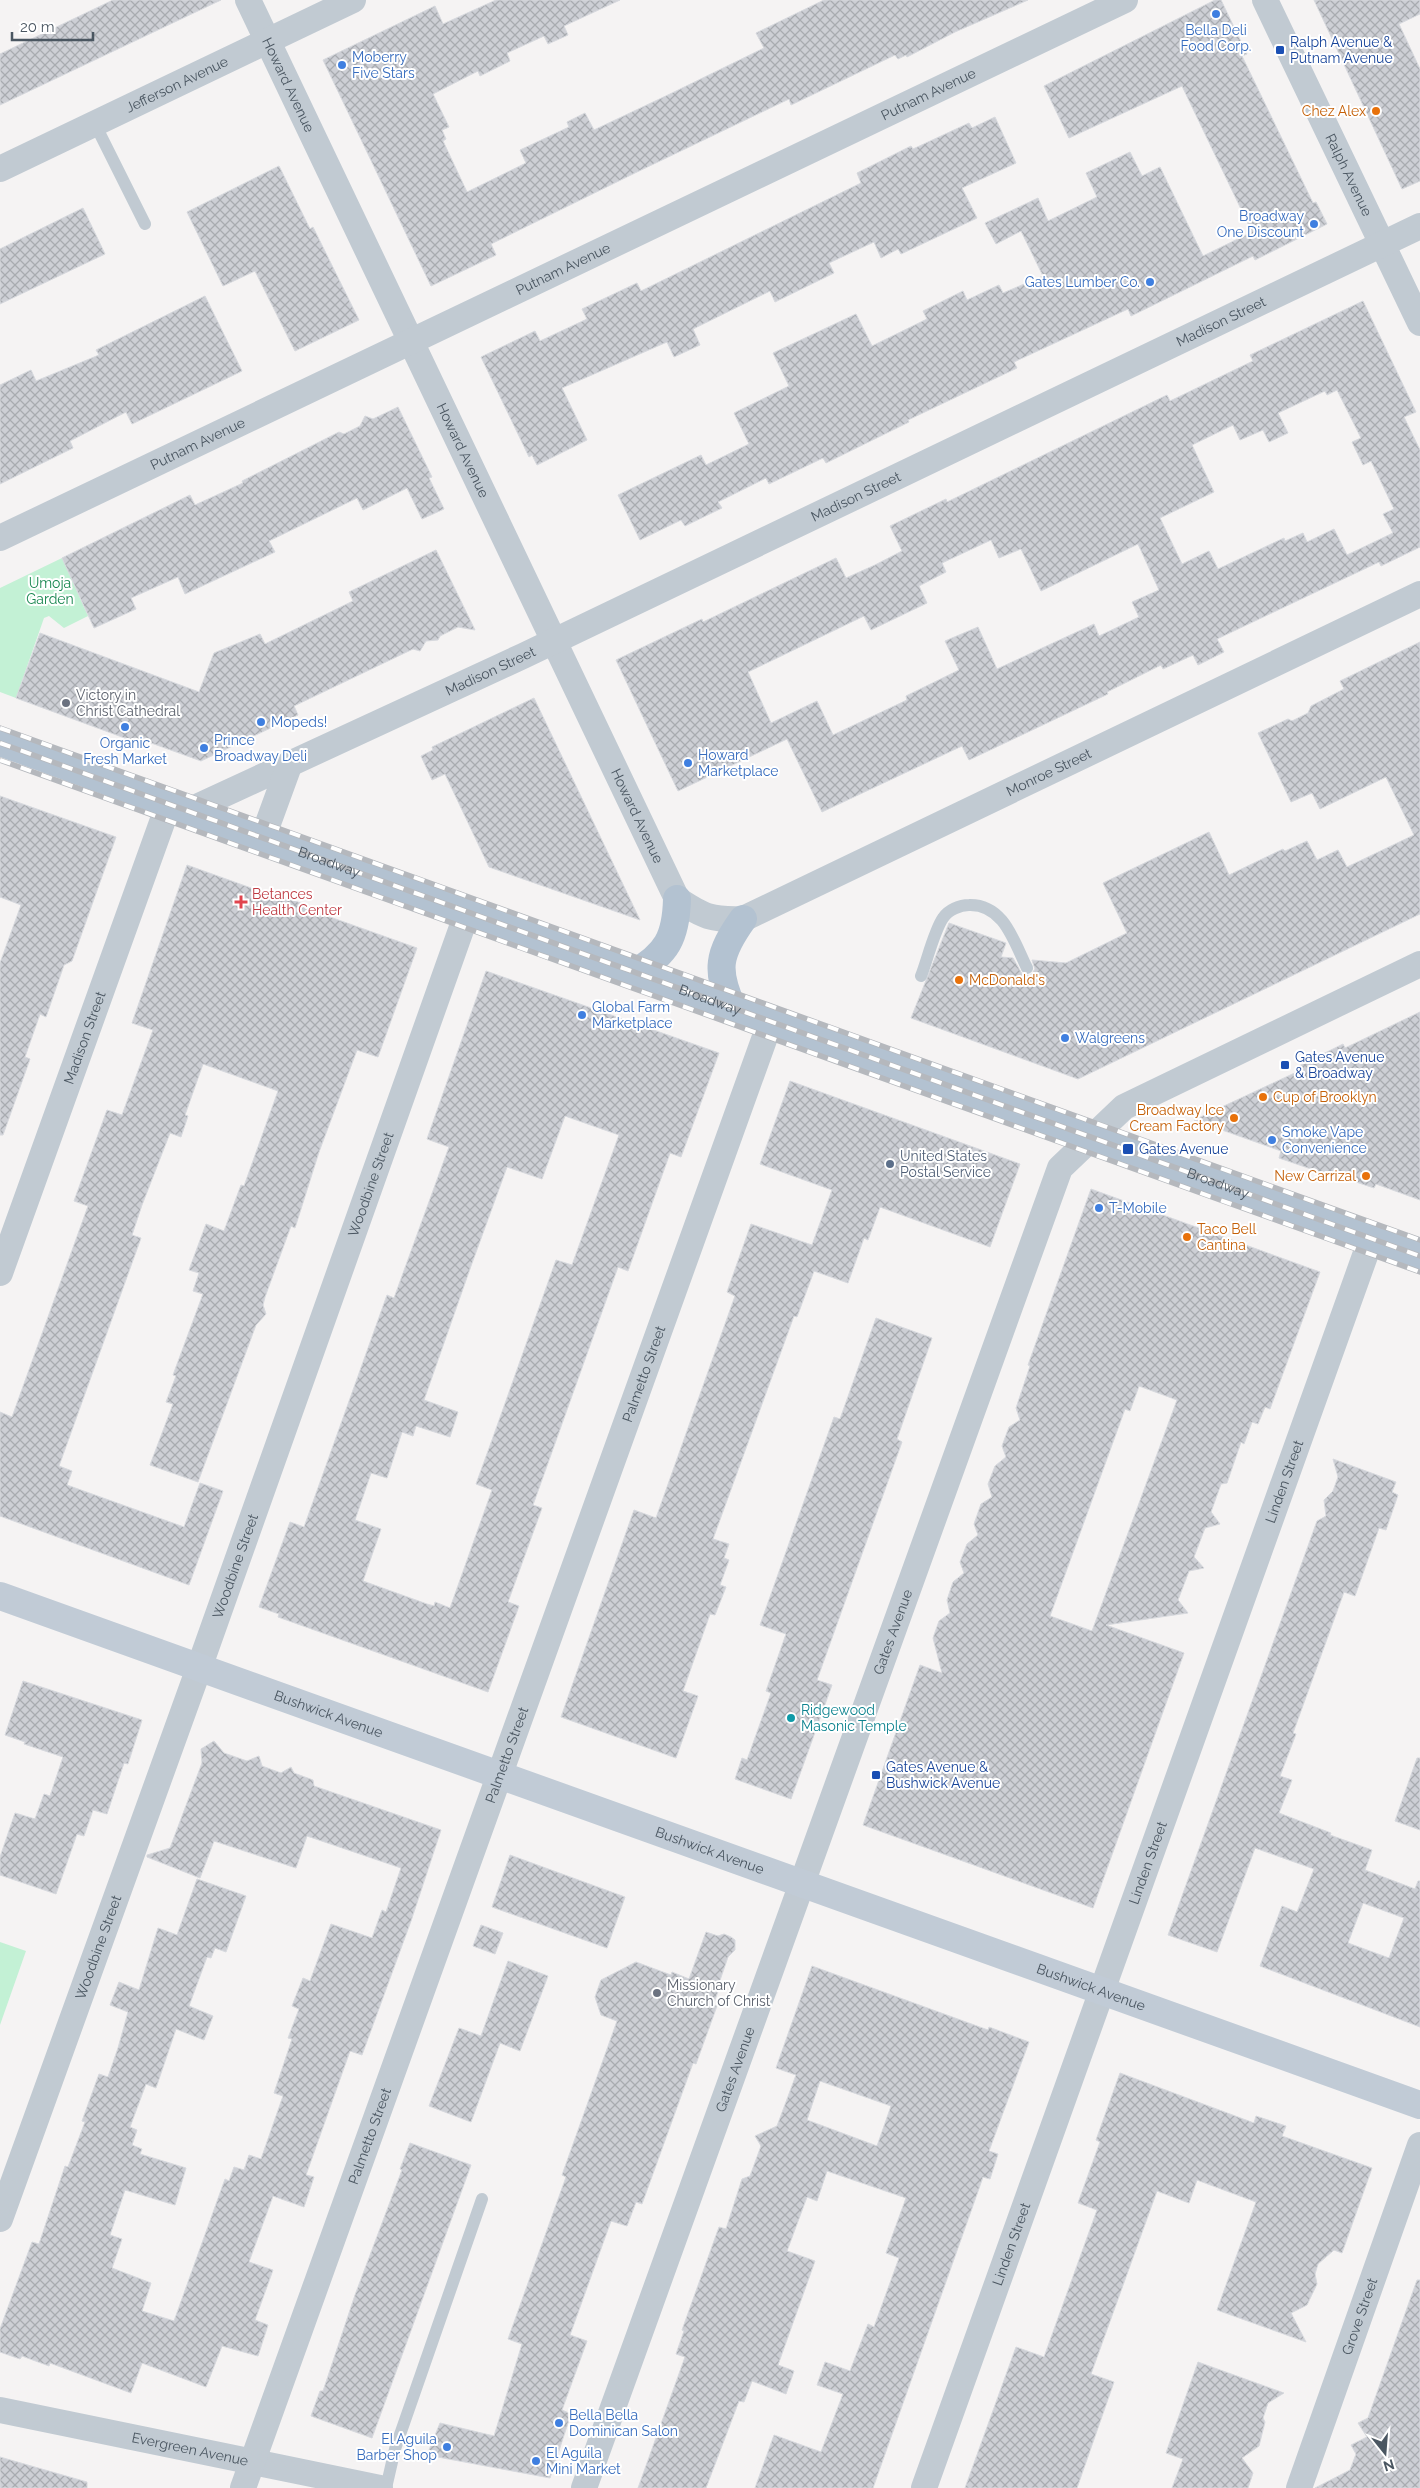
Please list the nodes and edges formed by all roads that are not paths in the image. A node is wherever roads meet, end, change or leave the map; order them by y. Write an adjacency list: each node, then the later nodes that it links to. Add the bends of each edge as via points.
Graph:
1 (248, 0): 5 (street, Howard Avenue)
2 (353, 0): 5 (street, Jefferson Avenue)
3 (1125, 0): 12 (street, Putnam Avenue)
4 (1265, 0): 10 (street, Ralph Avenue)
5 (268, 41): 6 (street, Jefferson Avenue); 12 (street, Howard Avenue)
6 (95, 124): 7 (street, Jefferson Avenue); 8 (lane)
7 (0, 170)
8 (146, 224)
9 (1420, 226): 10 (street, Madison Street)
10 (1382, 244): 11 (street, Ralph Avenue); 15 (street, Madison Street)
11 (1420, 323)
12 (413, 341): 13 (street, Putnam Avenue); 15 (street, Howard Avenue)
13 (0, 538)
14 (1420, 594): 22 (street, Monroe Street)
15 (555, 640): 17 (street, Madison Street); 20 (street, Howard Avenue)
16 (0, 742): 18 (main road, Broadway)
17 (290, 763): 18 (street, Madison Street); 19 (street)
18 (180, 806): 19 (main road, Broadway); 32 (street, Madison Street)
19 (264, 837): 21 (main road, Broadway)
20 (677, 899): 22 (street, Monroe Street, via 698,913 718,920); 25 (main road, via 677,922 668,944 654,962)
21 (467, 913): 25 (main road, Broadway); 34 (street, Woodbine Street)
22 (743, 919): 27 (main road, via 728,941 721,962 723,988)
23 (1420, 964): 29 (street, Gates Avenue, via 1124,1107)
24 (1027, 968): 26 (lane, via 997,913 978,905 963,905 943,918)
25 (634, 973): 27 (main road, Broadway)
26 (921, 976)
27 (733, 1009): 28 (main road, Broadway)
28 (770, 1023): 29 (main road, Broadway); 35 (street, Palmetto Street)
29 (1090, 1138): 30 (main road, Broadway); 36 (street, Gates Avenue, via 1060,1168)
30 (1371, 1239): 31 (main road, Broadway); 37 (street, Linden Street)
31 (1420, 1256)
32 (0, 1273)
33 (0, 1596): 34 (main road, Bushwick Avenue)
34 (199, 1668): 35 (main road, Bushwick Avenue); 41 (street, Woodbine Street)
35 (500, 1774): 36 (main road, Bushwick Avenue); 43 (street, Palmetto Street)
36 (801, 1883): 37 (main road, Bushwick Avenue); 47 (street, Gates Avenue)
37 (1103, 1990): 38 (main road, Bushwick Avenue); 48 (street, Linden Street)
38 (1420, 2105)
39 (1420, 2145): 49 (street, Grove Street)
40 (482, 2199): 46 (lane, via 395,2449)
41 (0, 2219)
42 (0, 2410): 43 (street, Evergreen Avenue)
43 (252, 2463): 44 (street, Palmetto Street); 45 (street, Evergreen Avenue)
44 (243, 2488)
45 (380, 2488)
46 (386, 2488)
47 (584, 2488)
48 (924, 2488)
49 (1300, 2488)

